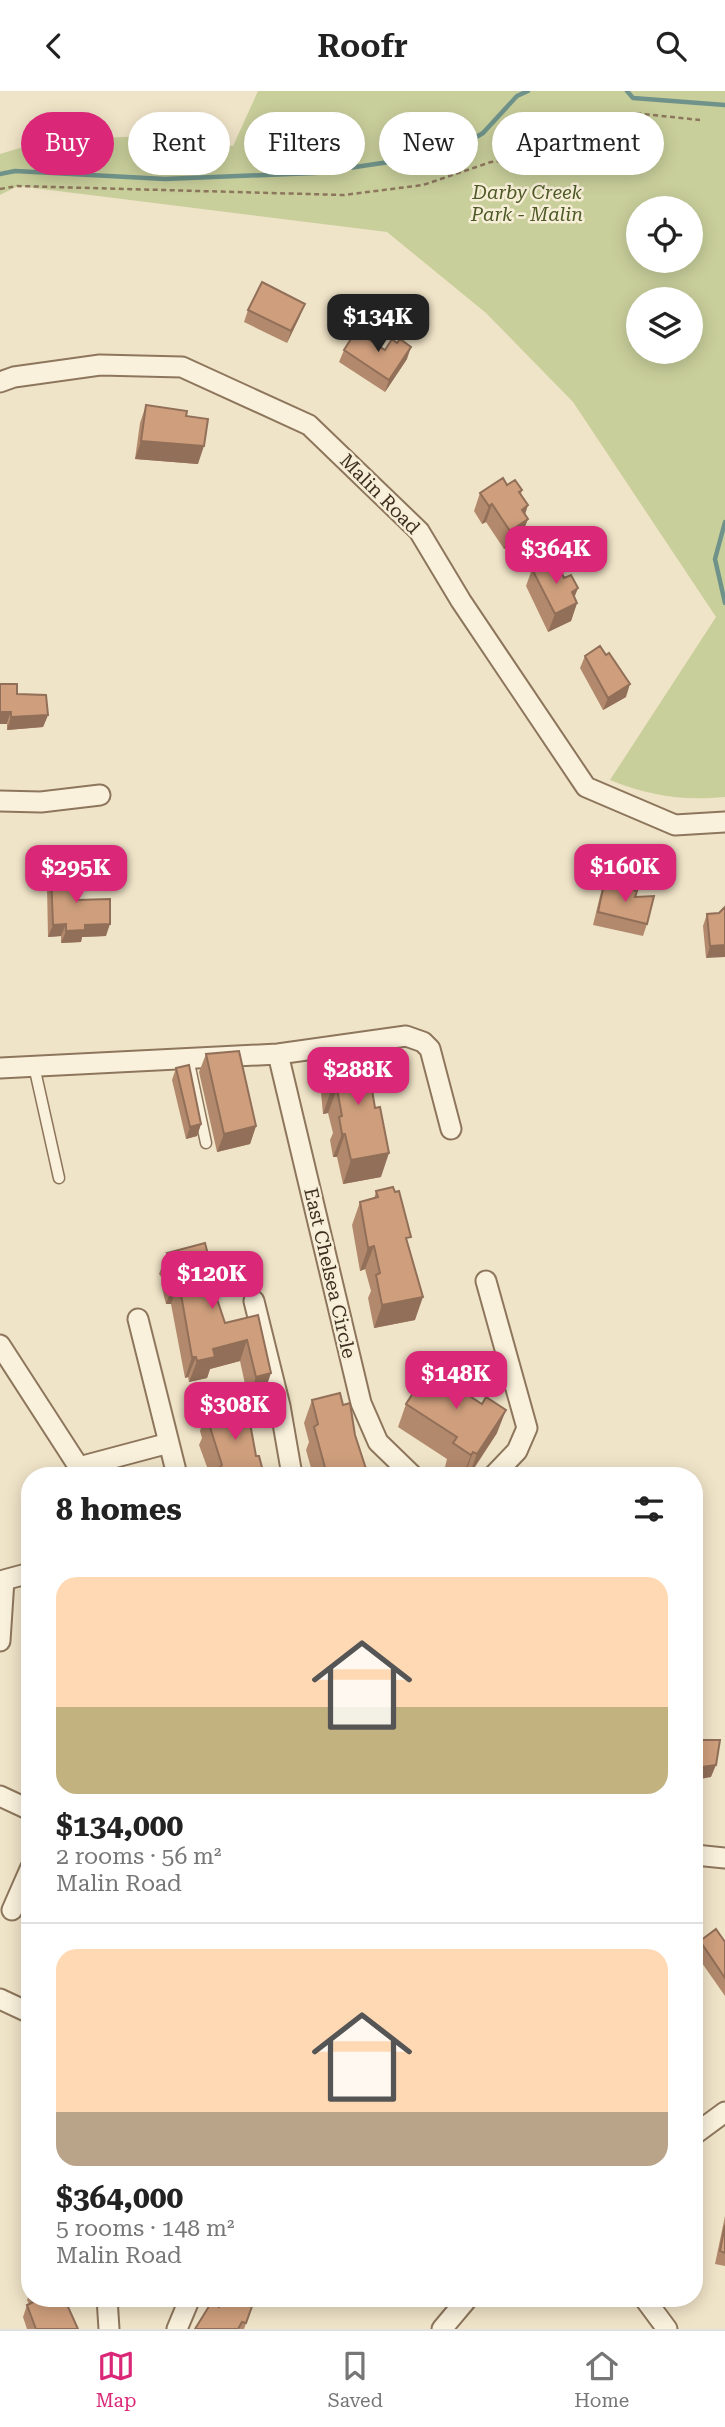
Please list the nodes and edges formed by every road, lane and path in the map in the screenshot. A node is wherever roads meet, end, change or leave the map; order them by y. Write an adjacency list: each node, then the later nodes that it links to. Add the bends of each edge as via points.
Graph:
1 (700, 120): 2 (path, via 634,113 605,117 585,136 547,157 491,162 423,185 344,195 17,185)
2 (0, 189)
3 (0, 383): 6 (street, Malin Road, via 100,365 182,367 309,425 419,531 586,787 676,825)
4 (100, 796): 5 (street)
5 (0, 801)
6 (725, 822)
7 (278, 1054): 8 (street); 11 (street, via 393,1036 423,1042); 23 (street, East Chelsea Circle, via 361,1403 379,1442)
8 (188, 1057): 9 (street); 12 (lane)
9 (34, 1066): 10 (street); 13 (lane)
10 (0, 1068)
11 (452, 1129)
12 (206, 1143)
13 (59, 1178)
14 (486, 1281): 24 (street, via 527,1428 517,1451)
15 (254, 1301): 22 (street)
16 (138, 1319): 18 (street)
17 (0, 1345): 19 (street)
18 (169, 1443): 20 (street); 21 (street)
19 (78, 1467)
20 (94, 1467)
21 (175, 1467)
22 (291, 1467)
23 (404, 1467)
24 (502, 1467)
25 (21, 1573): 26 (street)
26 (2, 1574): 27 (street)
27 (0, 1641)
28 (0, 1796): 29 (street)
29 (21, 1806)
30 (703, 1857): 31 (street)
31 (725, 1858)
32 (21, 1890): 33 (street)
33 (12, 1910)
34 (0, 1999): 35 (street)
35 (21, 2009)
36 (725, 2112): 37 (street)
37 (703, 2128)
38 (108, 2307): 42 (street)
39 (186, 2307): 43 (street)
40 (460, 2307): 44 (street)
41 (651, 2307): 45 (street)
42 (109, 2329)
43 (177, 2329)
44 (442, 2329)
45 (667, 2329)

